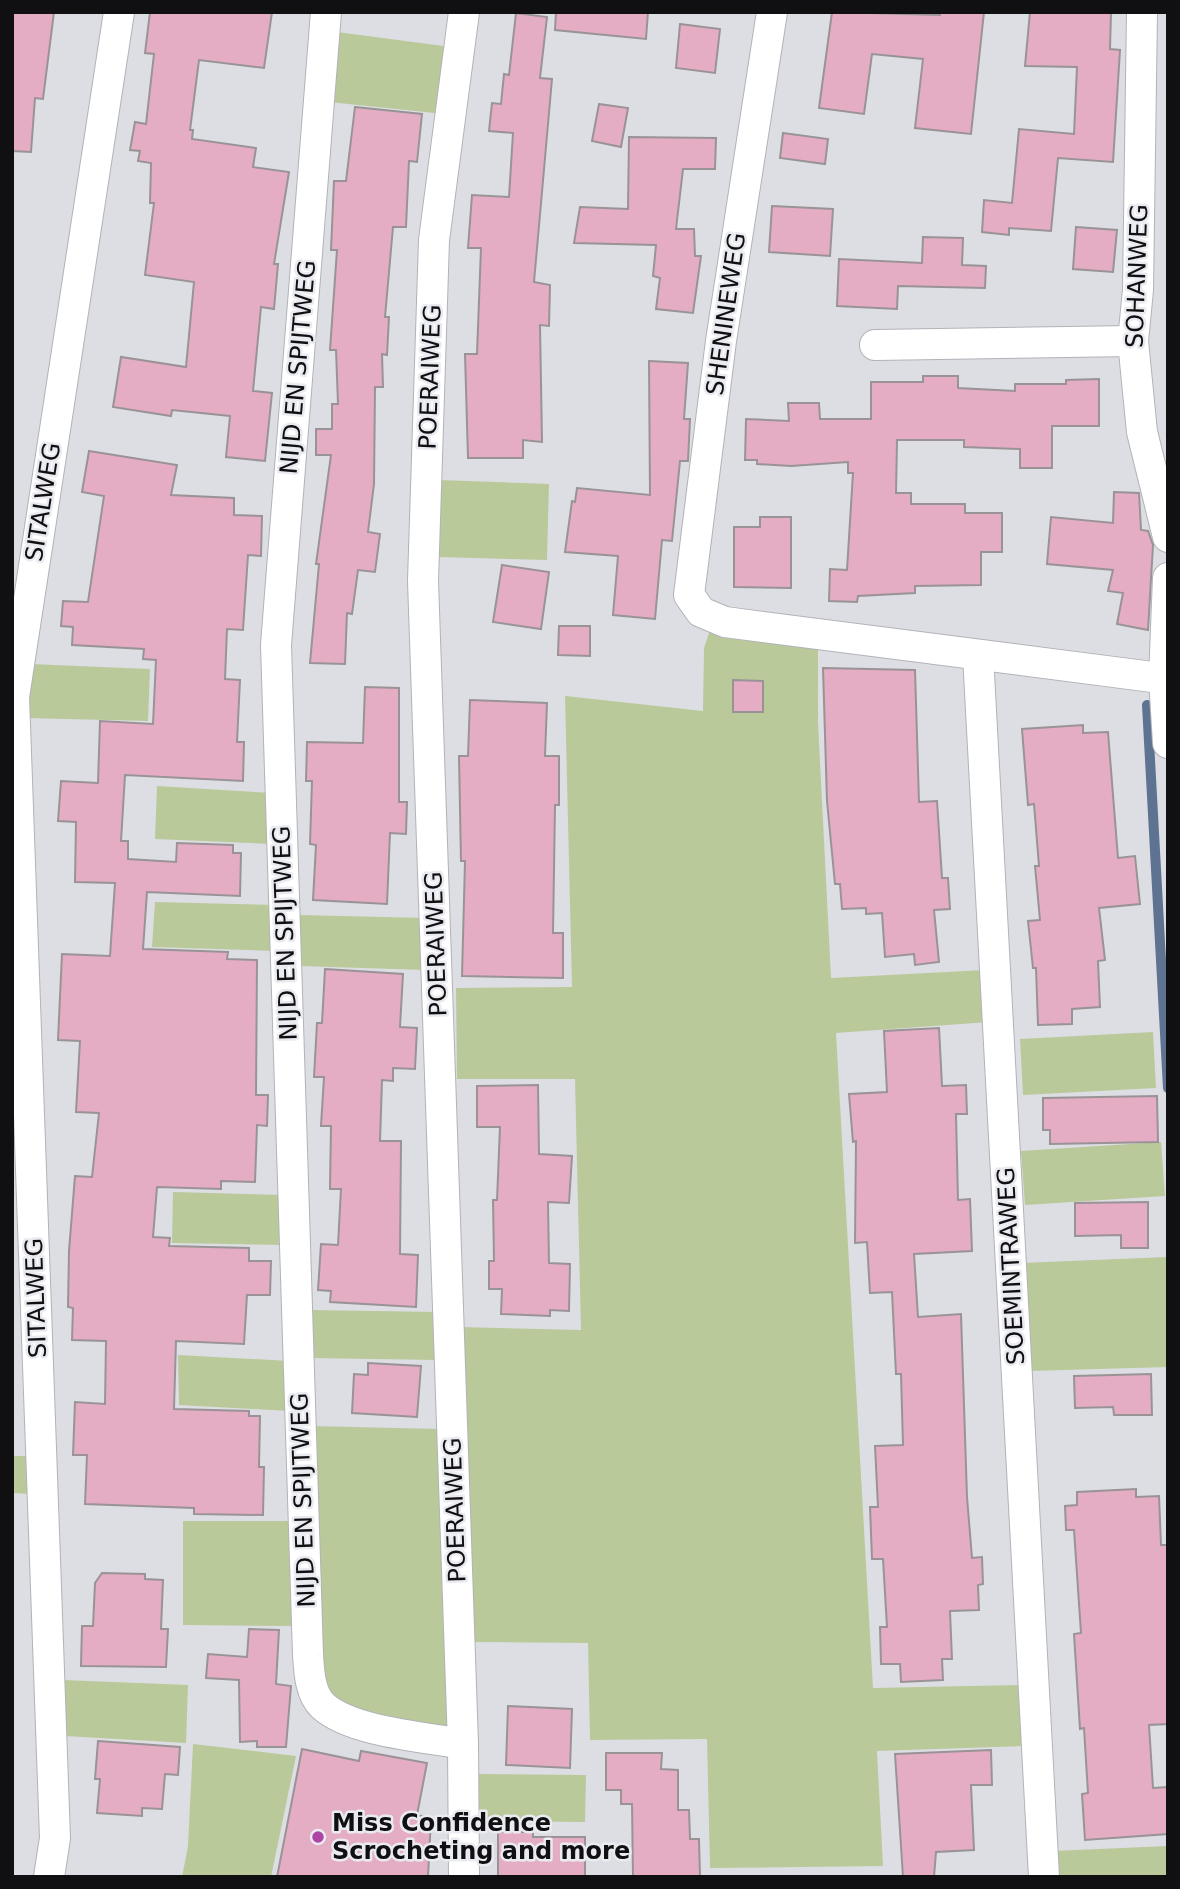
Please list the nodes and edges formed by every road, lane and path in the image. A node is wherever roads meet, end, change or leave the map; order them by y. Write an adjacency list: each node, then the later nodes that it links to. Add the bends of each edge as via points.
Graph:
1 (119, 12): 14 (street, SITALWEG, via 14,697 55,1838)
2 (326, 12): 13 (street, NIJD EN SPIJTWEG, via 276,645 309,1674 321,1704 336,1715 355,1723)
3 (464, 12): 13 (street, POERAIWEG, via 434,240 423,581)
4 (772, 12): 10 (street, SHENINEWEG, via 721,341 689,595 701,612 725,622)
5 (1142, 12): 6 (street, SOHANWEG, via 1138,290)
6 (1133, 341): 7 (street); 8 (street, SOHANWEG, via 1142,432)
7 (876, 345)
8 (1168, 537)
9 (1168, 578): 11 (street)
10 (978, 655): 11 (street); 16 (street, SOEMINTRAWEG)
11 (1166, 678): 12 (street)
12 (1168, 743)
13 (463, 1744): 15 (street, POERAIWEG)
14 (49, 1877)
15 (464, 1877)
16 (1044, 1877)

